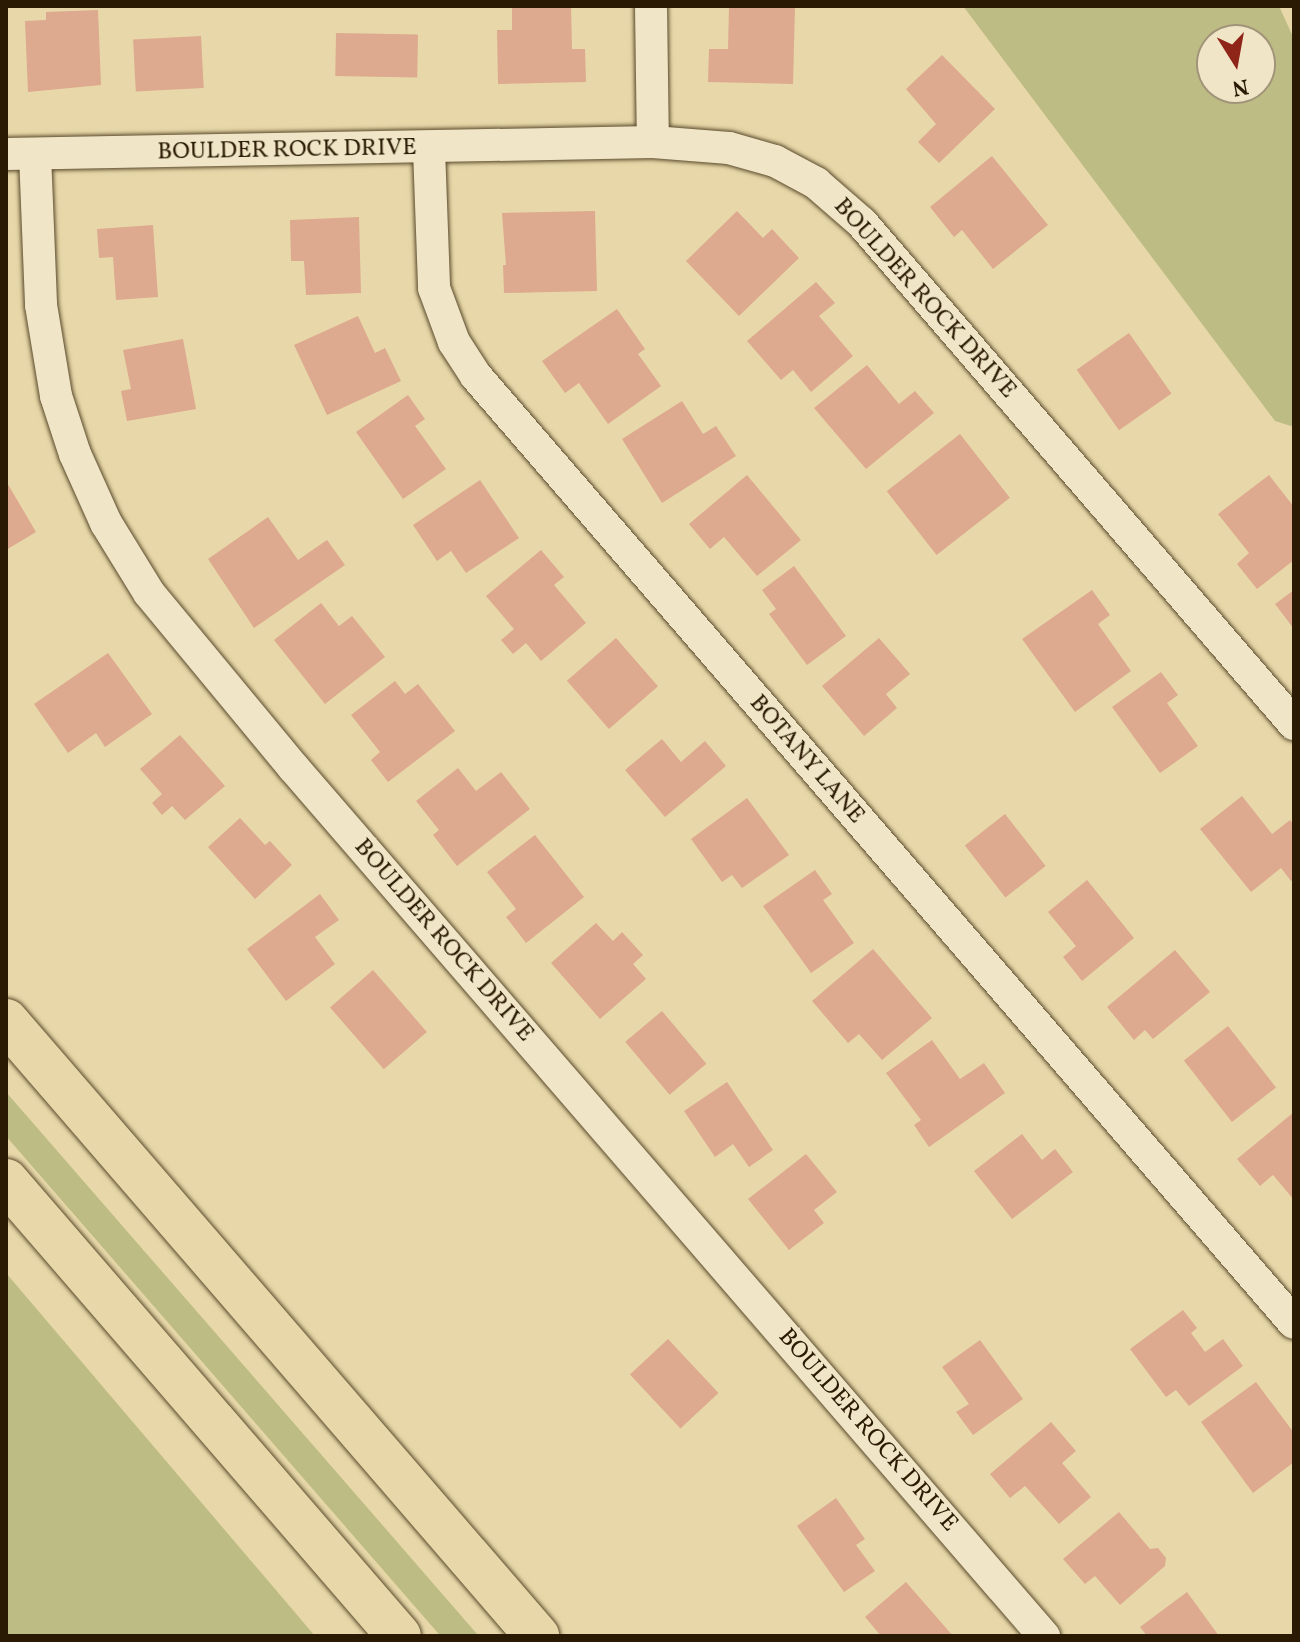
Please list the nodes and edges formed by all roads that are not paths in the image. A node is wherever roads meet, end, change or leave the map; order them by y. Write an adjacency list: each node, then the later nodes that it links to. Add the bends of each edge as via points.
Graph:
1 (651, 6): 2 (street)
2 (653, 142): 3 (street, BOULDER ROCK DRIVE); 5 (street, BOULDER ROCK DRIVE, via 698,143 751,153 794,170 840,202)
3 (429, 149): 4 (street, BOULDER ROCK DRIVE); 8 (street, BOTANY LANE, via 434,288 454,342 476,376)
4 (21, 154): 11 (street, BOULDER ROCK DRIVE, via 56,396 91,490 142,583 303,780)
5 (1294, 724)
6 (6, 1021): 10 (highway)
7 (6, 1181): 9 (highway)
8 (1294, 1323)
9 (399, 1636)
10 (537, 1636)
11 (1044, 1636)

